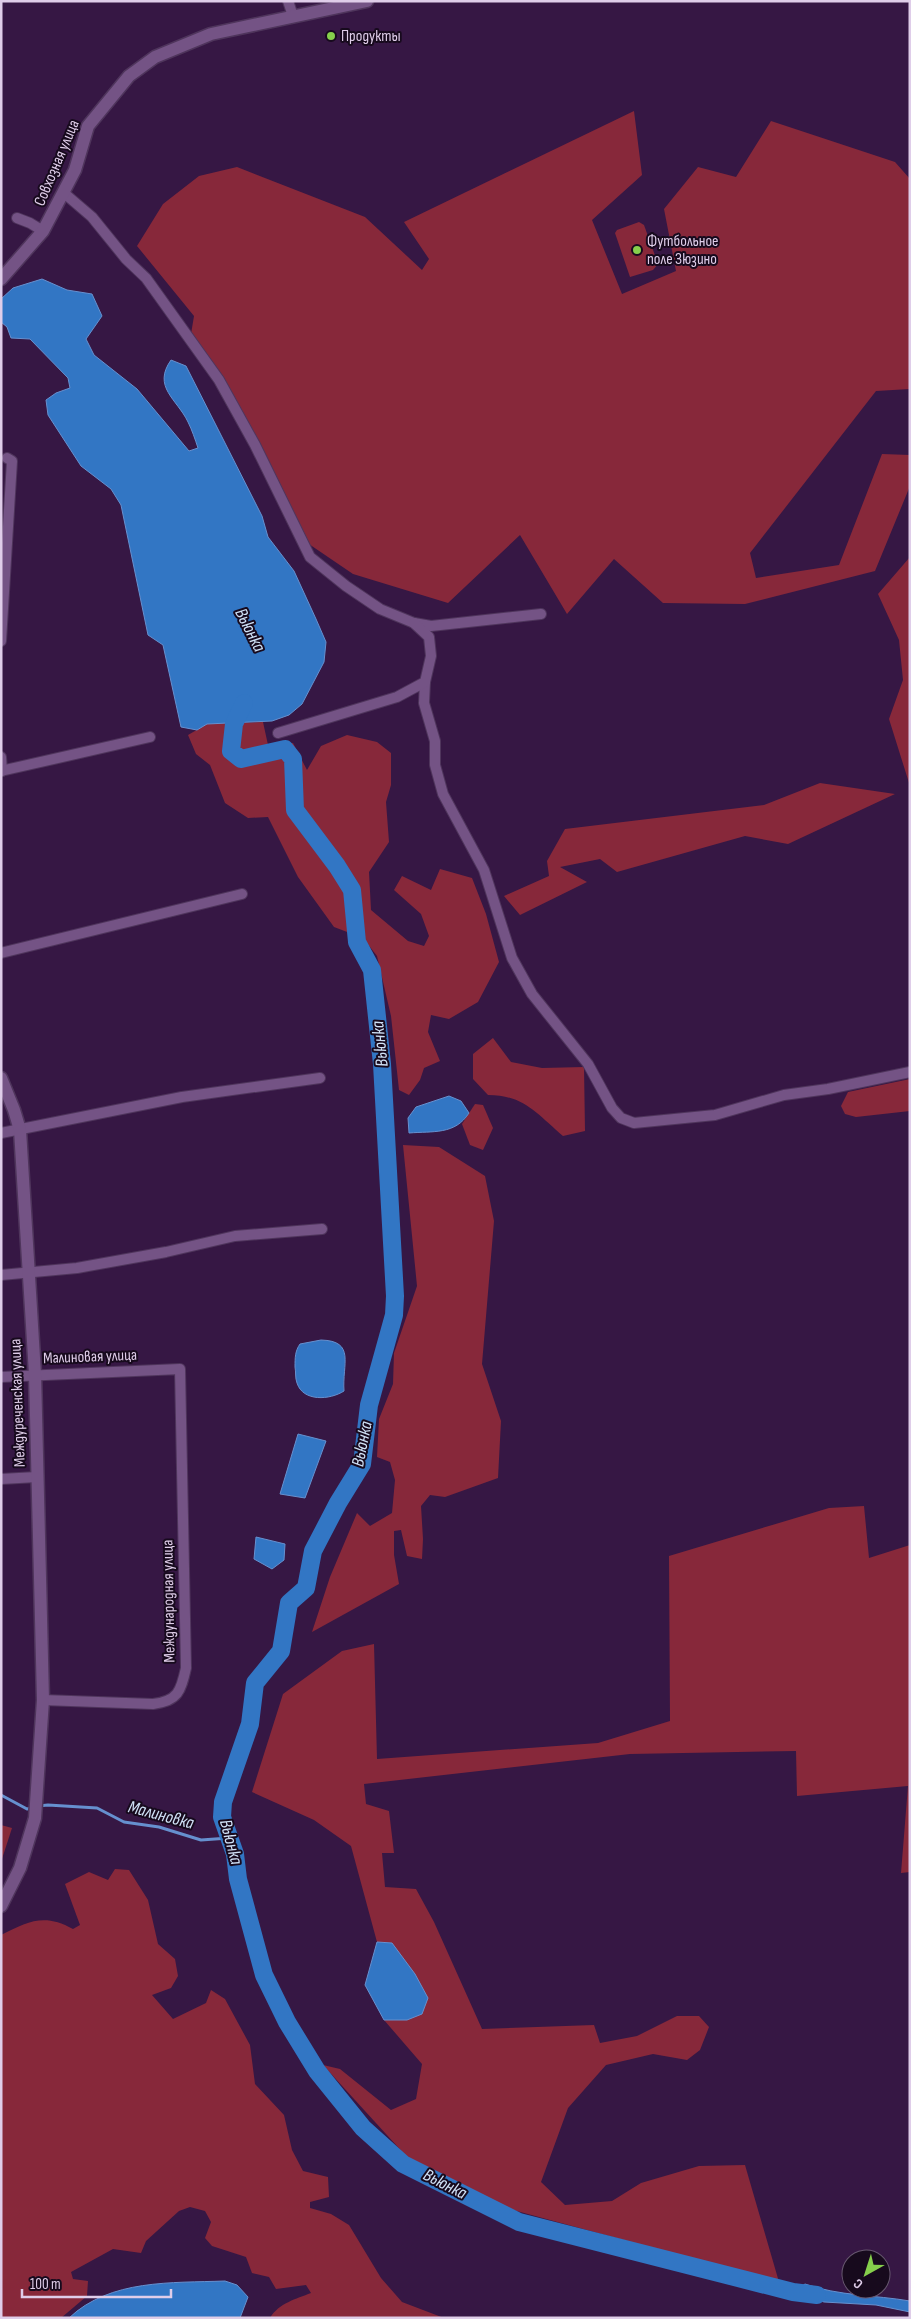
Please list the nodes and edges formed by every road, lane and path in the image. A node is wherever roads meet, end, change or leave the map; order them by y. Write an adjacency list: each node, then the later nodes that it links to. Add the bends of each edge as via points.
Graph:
1 (288, 1): 3 (street)
2 (367, 1): 3 (street, Совхозная улица)
3 (292, 16): 4 (street, Совхозная улица, via 211,34 155,57 129,76 88,126 75,170)
4 (64, 193): 6 (street, Совхозная улица); 10 (street, via 92,217 146,278 219,380 310,557 380,609)
5 (17, 218): 6 (street)
6 (43, 232): 7 (street, Совхозная улица)
7 (5, 276)
8 (7, 458): 11 (street, via 12,461)
9 (541, 614): 10 (street, via 431,626)
10 (414, 623): 12 (street, via 430,637 431,656)
11 (1, 641)
12 (425, 682): 13 (street, via 397,696); 19 (street, via 424,703 435,741 435,765 442,794 484,870 512,958 532,994 588,1064 621,1118 634,1123 715,1115 784,1094 828,1089)
13 (278, 733)
14 (150, 737): 16 (street)
15 (1, 758): 16 (street)
16 (2, 771)
17 (242, 894): 18 (street)
18 (1, 952)
19 (910, 1072)
20 (1, 1078): 22 (street, Междуреченская улица)
21 (320, 1078): 22 (street, via 182,1097)
22 (20, 1130): 23 (street); 25 (street, Междуреченская улица)
23 (1, 1133)
24 (322, 1229): 25 (street, via 235,1236 77,1268)
25 (28, 1271): 26 (street); 28 (street, Междуреченская улица)
26 (1, 1275)
27 (180, 1368): 28 (street, Малиновая улица); 32 (street, Международная улица, via 186,1668 182,1686 175,1697 153,1704)
28 (35, 1374): 29 (street, Малиновая улица); 30 (street, Междуреченская улица)
29 (1, 1376)
30 (37, 1477): 31 (street); 32 (street, Междуреченская улица)
31 (1, 1479)
32 (42, 1700): 33 (street, Междуреченская улица, via 35,1818 20,1868)
33 (1, 1906)

